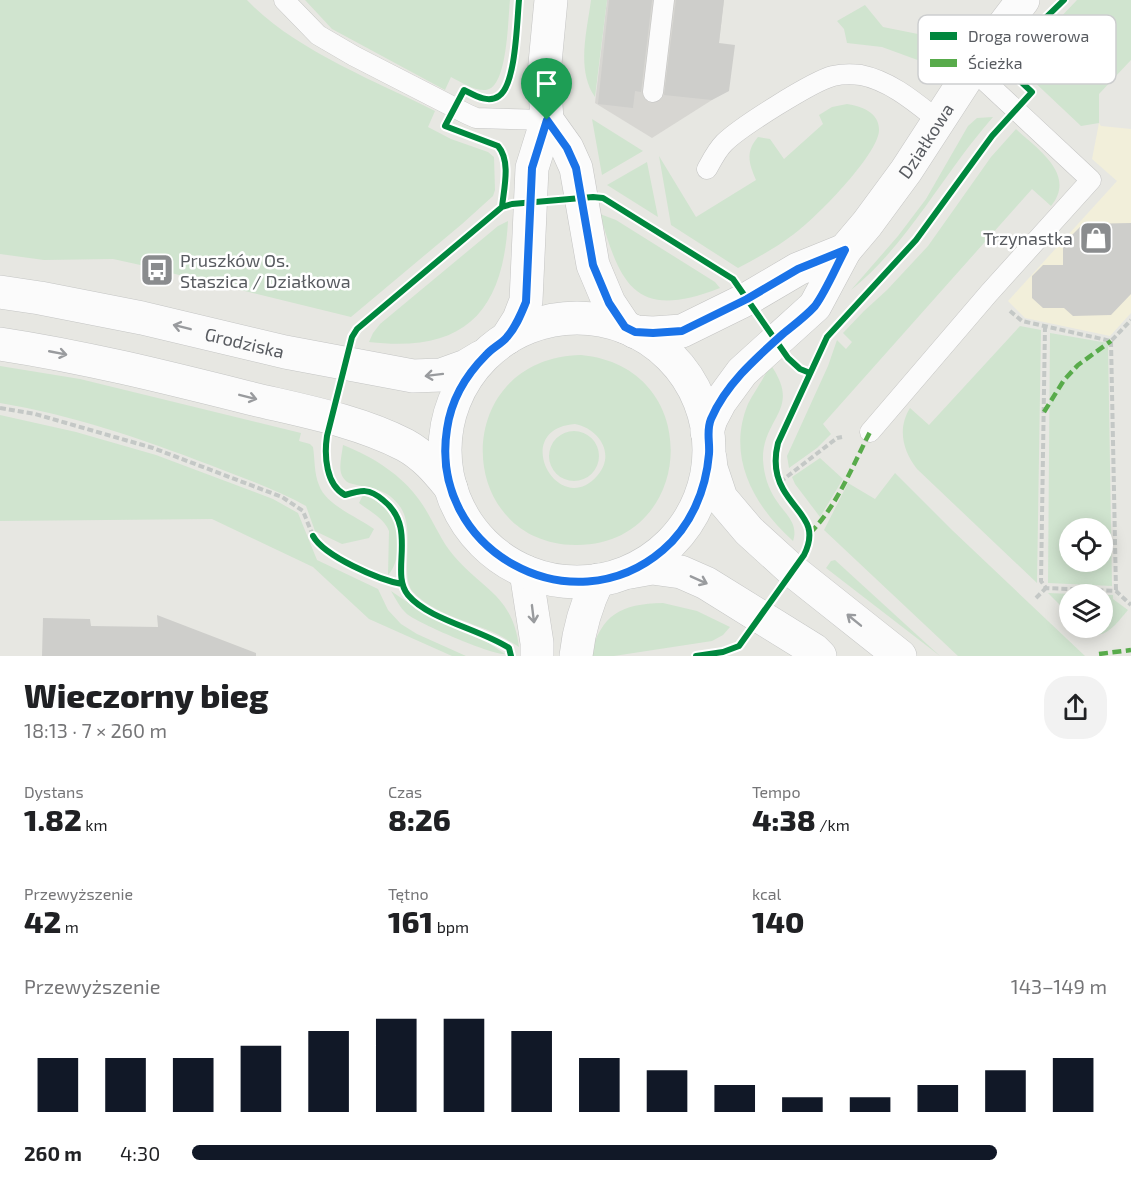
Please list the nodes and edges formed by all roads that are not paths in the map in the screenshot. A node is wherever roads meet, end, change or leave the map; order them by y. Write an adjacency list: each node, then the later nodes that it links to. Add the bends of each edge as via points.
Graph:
1 (284, 0): 9 (lane, via 318,35 467,114 476,118)
2 (550, 0): 9 (main road, via 544,74)
3 (664, 0): 8 (lane)
4 (1023, 0): 5 (main road, Działkowa)
5 (1012, 15)
6 (962, 84): 10 (main road, Działkowa)
7 (988, 84): 17 (lane, via 1091,180)
8 (653, 92)
9 (547, 120): 14 (main road, via 576,168 593,265 609,303); 16 (main road, via 532,168 526,302 519,319)
10 (939, 121): 11 (lane, via 878,80 851,74 832,76 733,134); 12 (main road, Działkowa)
11 (707, 169)
12 (845, 250): 14 (main road, Działkowa, via 798,269 682,331 653,333); 18 (main road, Działkowa, via 815,306 742,372 720,402 711,419)
13 (0, 292): 16 (main road, Grodziska, one-way to 13, via 466,366 441,375 413,376 285,352 149,319)
14 (630, 329): 16 (main road, Grodziska, via 601,321 552,321 529,327); 18 (main road, via 666,353 683,371 704,415)
15 (0, 344): 19 (main road, one-way to 19, via 57,352 331,418 406,446 434,466)
16 (497, 346): 19 (main road, via 471,371 450,415 445,464)
17 (870, 432)
18 (708, 441): 21 (main road, via 703,488 681,531 644,563); 25 (main road, one-way to 18, via 792,571 749,531 721,498 711,468)
19 (451, 488): 20 (main road, via 457,505 486,545)
20 (526, 572): 21 (main road, via 574,582); 22 (main road, one-way to 22)
21 (610, 577): 23 (main road, via 585,608); 24 (main road, one-way to 24, via 652,568 681,572 706,583)
22 (537, 656)
23 (576, 656)
24 (820, 656)
25 (900, 656)

